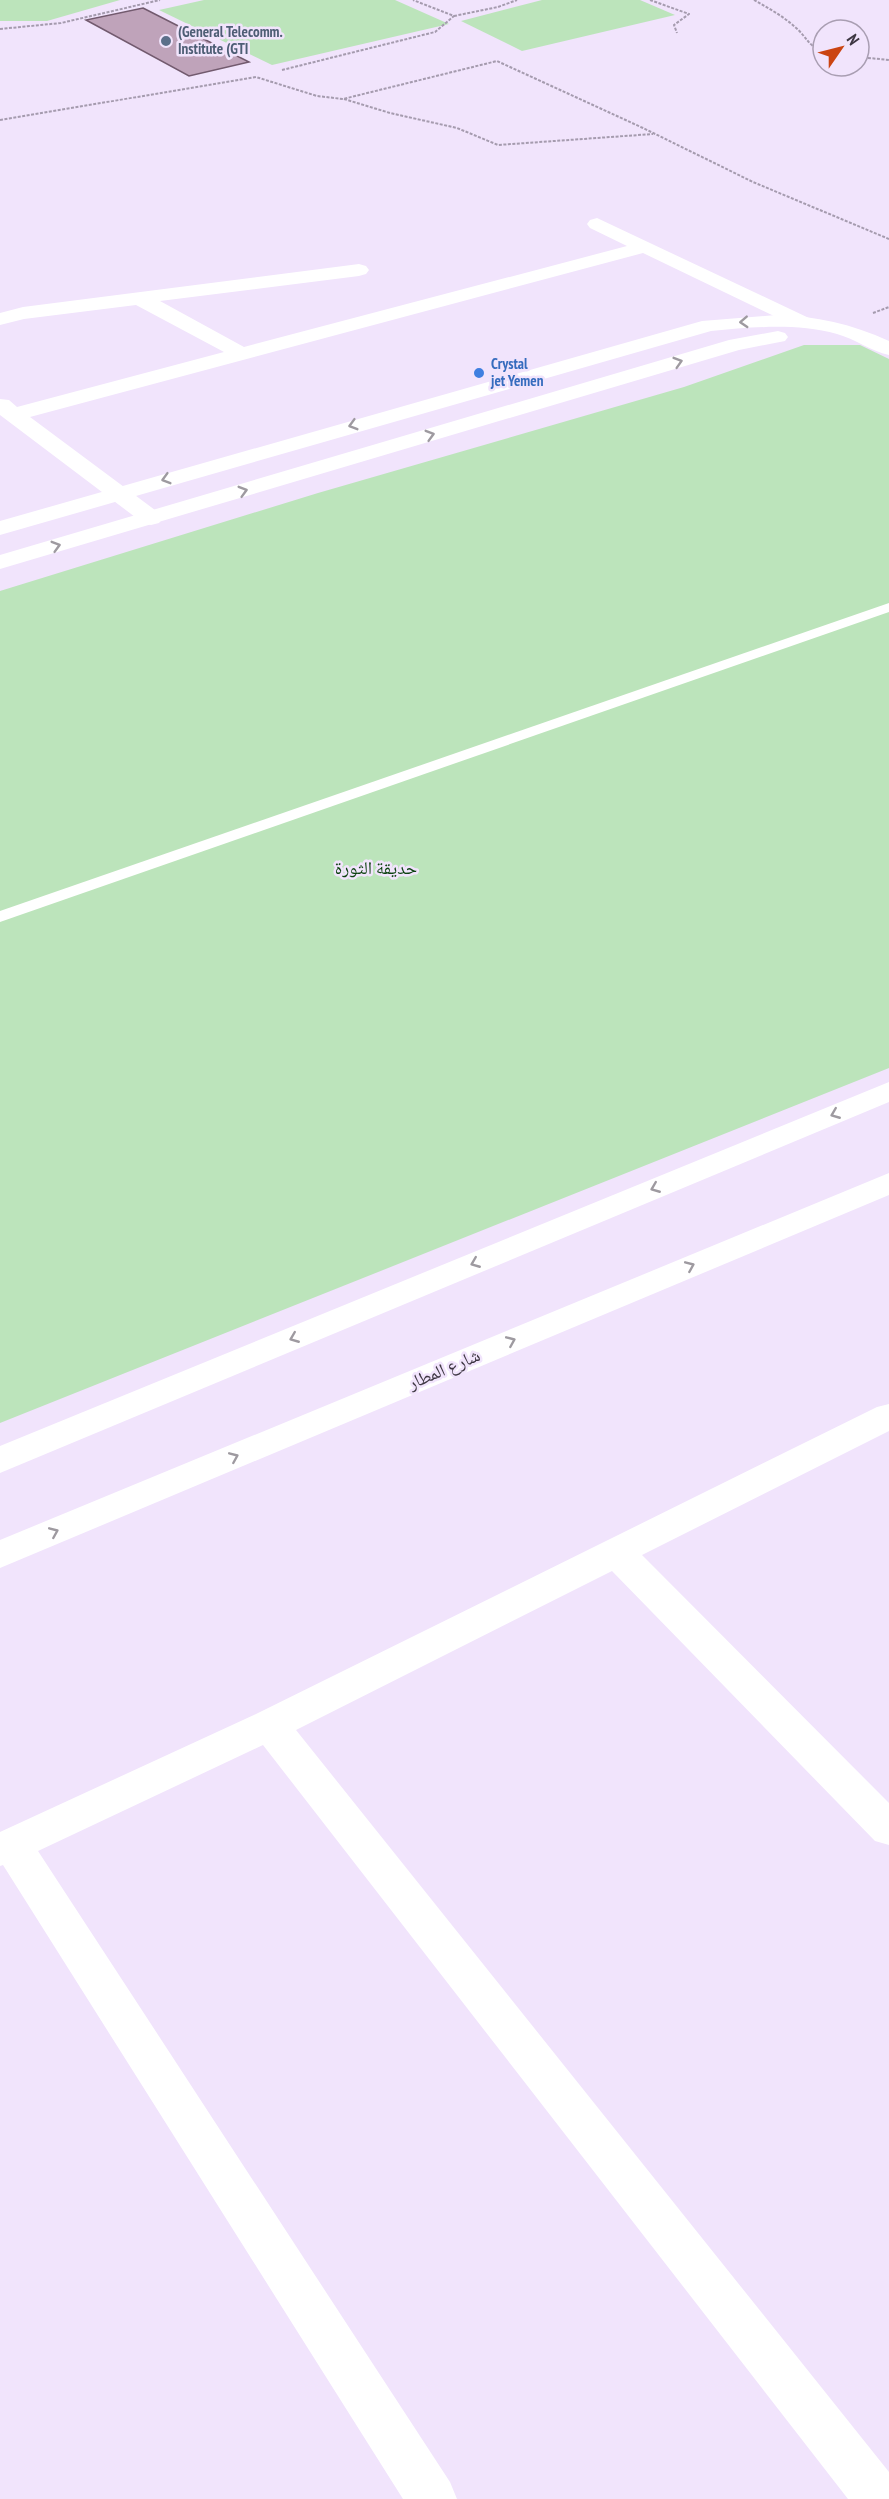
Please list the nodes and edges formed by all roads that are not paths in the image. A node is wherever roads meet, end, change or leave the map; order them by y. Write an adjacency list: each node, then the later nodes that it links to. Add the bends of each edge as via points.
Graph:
1 (597, 224): 2 (street)
2 (645, 247): 6 (street); 10 (street)
3 (359, 270): 4 (street)
4 (139, 298): 5 (street); 10 (street)
5 (0, 319)
6 (804, 323): 7 (street); 8 (street, via 843,329)
7 (782, 329): 8 (street); 11 (street, one-way to 11, via 709,325); 12 (street, one-way to 7)
8 (864, 338): 9 (street)
9 (889, 349)
10 (242, 354): 13 (street)
11 (603, 354): 12 (street); 14 (street, one-way to 14)
12 (639, 374): 15 (street, one-way to 12)
13 (8, 409): 14 (street)
14 (119, 493): 15 (street); 16 (street)
15 (151, 518): 17 (street, one-way to 15)
16 (0, 528)
17 (0, 562)
18 (889, 608): 19 (lane)
19 (0, 917)
20 (889, 1092): 23 (street, one-way to 23)
21 (889, 1183): 25 (street, شارع المطار, one-way to 21)
22 (889, 1416): 24 (street)
23 (0, 1460)
24 (616, 1552): 26 (street); 27 (street)
25 (0, 1555)
26 (270, 1725): 28 (street); 30 (street)
27 (889, 1829)
28 (6, 1847): 29 (street)
29 (432, 2499)
30 (879, 2499)

